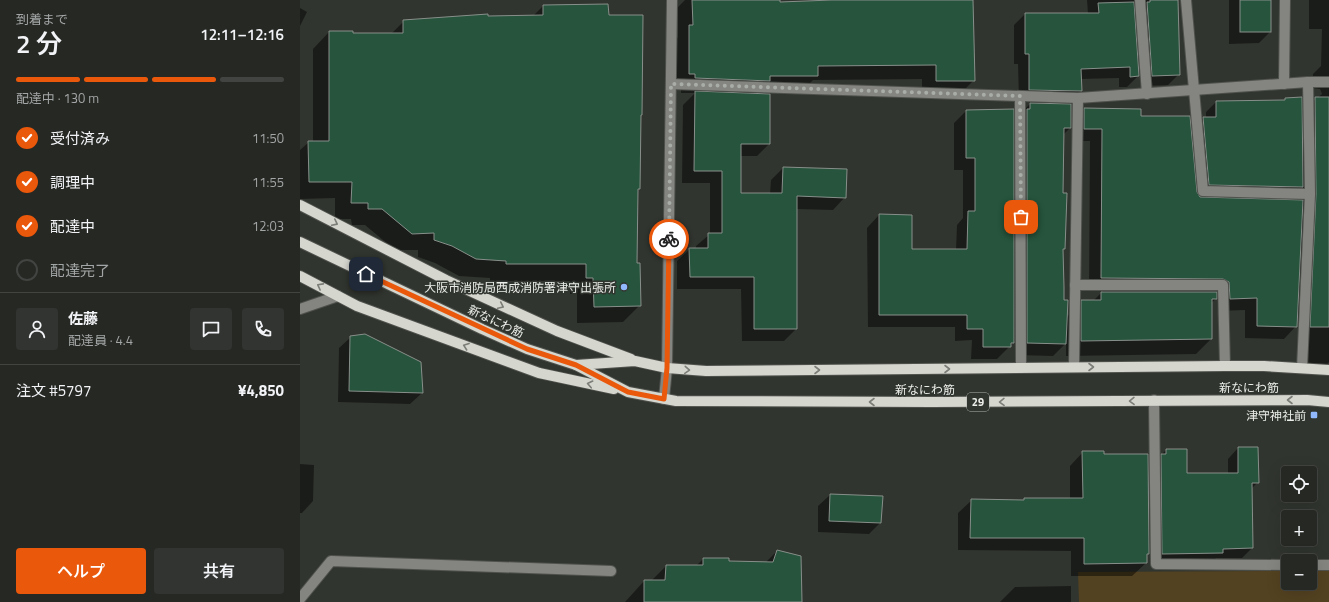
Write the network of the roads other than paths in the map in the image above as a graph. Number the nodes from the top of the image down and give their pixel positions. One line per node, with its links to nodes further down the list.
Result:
1 (672, 0): 7 (street)
2 (1140, 0): 10 (street)
3 (1186, 0): 9 (street)
4 (1285, 0): 8 (street)
5 (1308, 82): 6 (street); 8 (street); 13 (street)
6 (1329, 82)
7 (671, 84): 11 (street); 24 (street)
8 (1284, 84): 9 (street)
9 (1194, 91): 10 (street); 13 (street)
10 (1147, 94): 12 (street)
11 (1020, 96): 12 (street); 25 (street)
12 (1078, 98): 17 (street)
13 (1310, 194): 26 (street)
14 (300, 205): 20 (main road, one-way to 20)
15 (300, 242): 21 (main road, 新なにわ筋 / 29)
16 (300, 276): 18 (main road, one-way to 16)
17 (1075, 285): 22 (street); 23 (street)
18 (338, 296): 19 (street); 28 (main road, one-way to 18)
19 (300, 309)
20 (635, 361): 21 (main road, 新なにわ筋 / 29); 24 (main road, 新なにわ筋 / 29)
21 (576, 365): 28 (main road, 新なにわ筋 / 29)
22 (1225, 366): 23 (main road, 新なにわ筋 / 29, one-way to 22); 26 (main road, 新なにわ筋 / 29)
23 (1074, 367): 25 (main road, 新なにわ筋 / 29)
24 (667, 368): 25 (main road, 新なにわ筋 / 29, one-way to 25); 29 (street)
25 (1021, 368)
26 (1302, 368): 27 (main road, 新なにわ筋 / 29)
27 (1329, 370)
28 (628, 392): 29 (main road, 新なにわ筋 / 29)
29 (664, 399): 30 (main road, 新なにわ筋 / 29, one-way to 29)
30 (1154, 400): 31 (main road, 新なにわ筋 / 29, one-way to 30); 32 (street)
31 (1329, 402)
32 (1281, 565)
33 (1317, 565): 34 (street)
34 (1329, 565)
35 (610, 571): 36 (street)
36 (301, 600)

